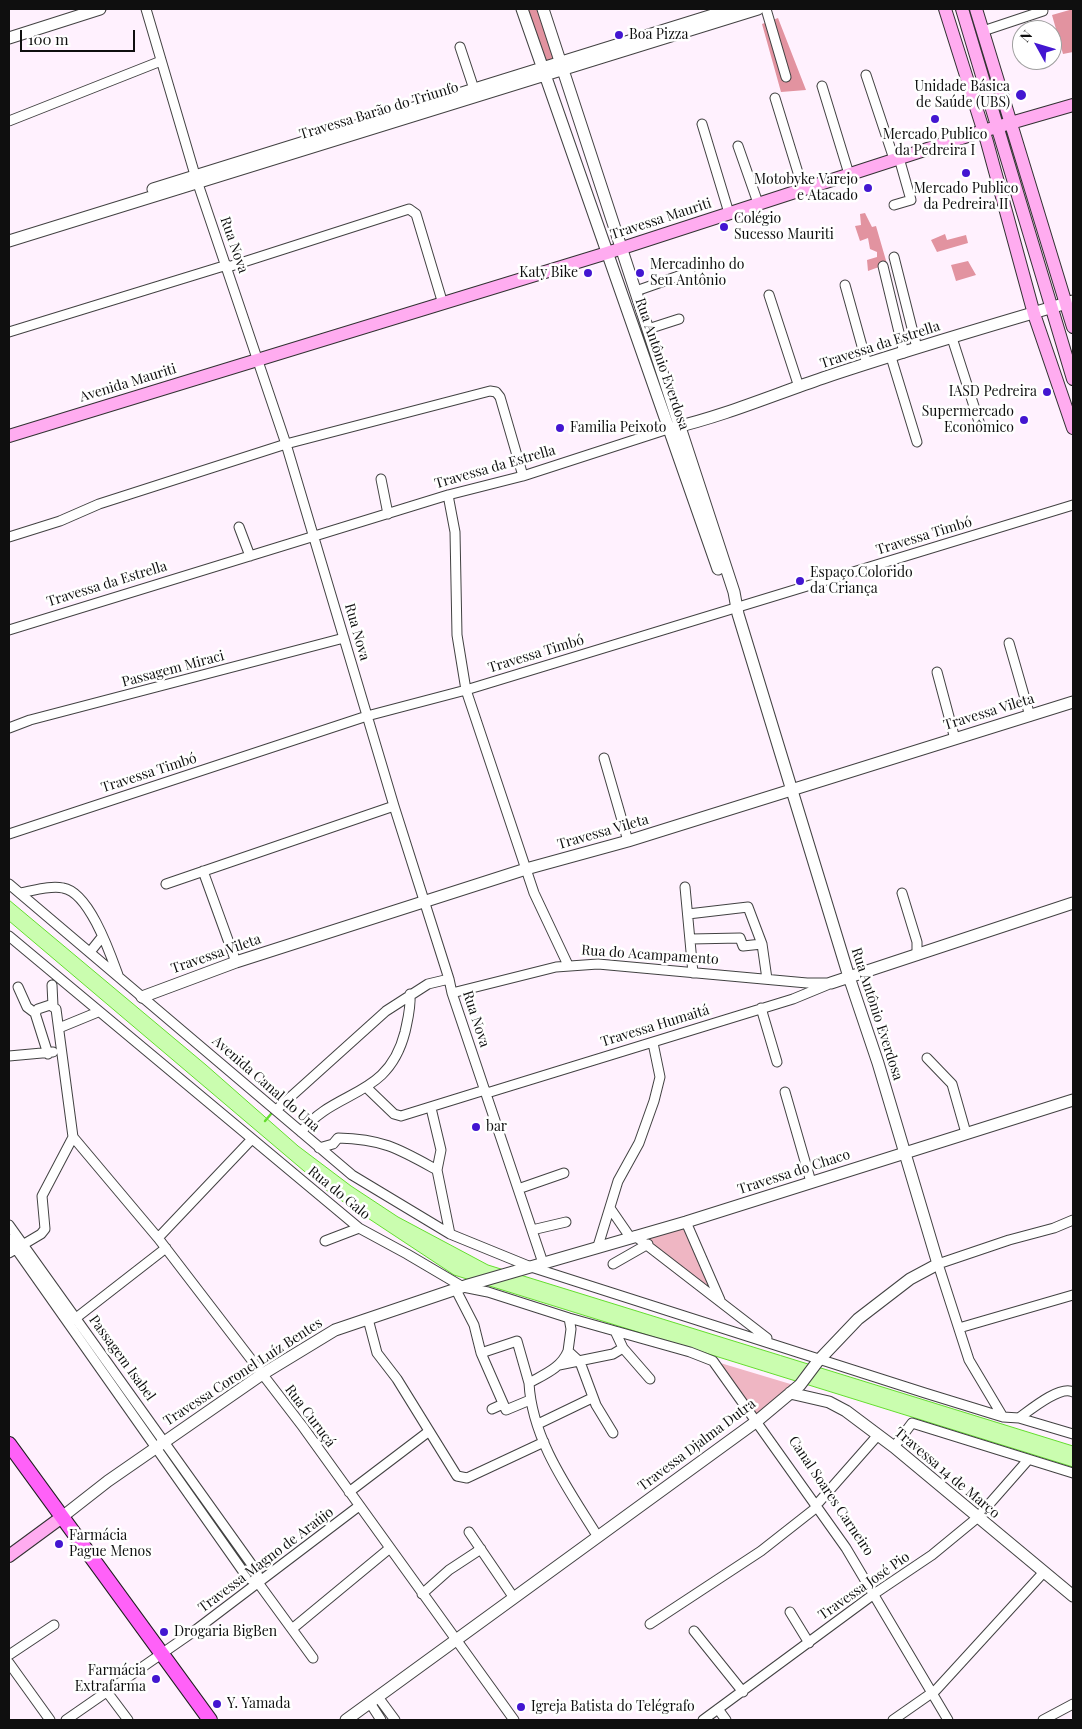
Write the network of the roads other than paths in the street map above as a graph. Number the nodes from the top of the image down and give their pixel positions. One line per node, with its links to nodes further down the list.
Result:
1 (100, 9): 14 (street)
2 (146, 9): 16 (street, Rua Nova)
3 (522, 9): 18 (street, Rua Antônio Everdosa)
4 (543, 9): 17 (street, Rua Antônio Everdosa)
5 (732, 9): 12 (street, Travessa Barão do Triunfo)
6 (754, 9): 12 (street, Travessa Barão do Triunfo)
7 (766, 9): 20 (street)
8 (945, 9): 30 (main road)
9 (962, 9): 29 (main road)
10 (976, 9): 13 (main road)
11 (1043, 11): 13 (street)
12 (678, 30): 17 (street, Travessa Barão do Triunfo)
13 (983, 31): 28 (main road)
14 (9, 38)
15 (460, 47): 22 (street)
16 (161, 61): 25 (street); 34 (street, Rua Nova)
17 (561, 66): 18 (street, Travessa Barão do Triunfo); 42 (street, Rua Antônio Everdosa)
18 (543, 72): 22 (street, Travessa Barão do Triunfo); 26 (street, Travessa Barão do Triunfo); 43 (street, Rua Antônio Everdosa)
19 (866, 74): 32 (street)
20 (786, 77)
21 (822, 86): 33 (street)
22 (474, 89): 26 (street, Travessa Barão do Triunfo)
23 (774, 98): 35 (street)
24 (1073, 105): 28 (main road, Travessa Mauriti)
25 (9, 120)
26 (381, 122): 34 (street, Travessa Barão do Triunfo)
27 (702, 124): 39 (street)
28 (1011, 124): 29 (main road, Travessa Mauriti); 53 (main road)
29 (998, 127): 30 (main road, Travessa Mauriti); 55 (main road)
30 (983, 131): 32 (main road, Travessa Mauriti); 56 (main road)
31 (738, 146): 37 (street)
32 (897, 158): 33 (main road, Travessa Mauriti); 38 (street)
33 (849, 174): 35 (main road, Travessa Mauriti)
34 (196, 179): 36 (street, Travessa Barão do Triunfo); 45 (street, Rua Nova)
35 (803, 189): 37 (main road, Travessa Mauriti)
36 (147, 195): 40 (street, Travessa Barão do Triunfo); 41 (street, Travessa Barão do Triunfo)
37 (758, 203): 39 (main road, Travessa Mauriti)
38 (894, 205)
39 (729, 213): 42 (main road, Travessa Mauriti)
40 (9, 234)
41 (9, 242)
42 (622, 247): 43 (main road, Travessa Mauriti); 47 (street, Rua Antônio Everdosa)
43 (606, 253): 49 (street, Rua Antônio Everdosa); 54 (main road, Travessa Mauriti)
44 (894, 257): 62 (street)
45 (228, 266): 54 (street); 60 (street); 65 (street, Rua Nova)
46 (883, 266): 63 (street)
47 (630, 272): 49 (street); 51 (street, Rua Antônio Everdosa)
48 (690, 272): 51 (street)
49 (615, 276): 69 (street, Rua Antônio Everdosa)
50 (845, 285): 66 (street)
51 (636, 291): 59 (street, Rua Antônio Everdosa)
52 (769, 295): 68 (street)
53 (1069, 303): 55 (street, Travessa da Estrella); 58 (main road)
54 (443, 304): 65 (main road, Travessa Mauriti)
55 (1051, 308): 56 (street, Travessa da Estrella); 67 (main road)
56 (1034, 314): 61 (street, Travessa da Estrella); 71 (main road)
57 (679, 319): 59 (street)
58 (1073, 327)
59 (648, 329): 69 (street, Rua Antônio Everdosa)
60 (9, 332)
61 (952, 338): 62 (street, Travessa da Estrella); 70 (street)
62 (918, 348): 63 (street, Travessa da Estrella)
63 (904, 353): 64 (street, Travessa da Estrella)
64 (891, 357): 66 (street, Travessa da Estrella); 73 (street)
65 (257, 359): 72 (main road, Avenida Mauriti); 74 (street, Rua Nova)
66 (868, 364): 68 (street, Travessa da Estrella)
67 (1073, 379)
68 (799, 387): 69 (street, Travessa da Estrella)
69 (674, 427): 75 (street, Travessa da Estrella); 84 (street, Rua Antônio Everdosa)
70 (981, 428)
71 (1073, 428)
72 (9, 436)
73 (916, 442)
74 (286, 444): 75 (street); 81 (street, Rua Nova); 82 (street)
75 (523, 476): 77 (street, Travessa da Estrella)
76 (381, 479): 79 (street)
77 (448, 495): 79 (street, Travessa da Estrella); 89 (street)
78 (1073, 504): 84 (street, Travessa Timbó)
79 (388, 514): 81 (street, Travessa da Estrella)
80 (239, 527): 83 (street)
81 (315, 536): 83 (street, Travessa da Estrella); 86 (street, Rua Nova)
82 (9, 537)
83 (250, 556): 85 (street, Travessa da Estrella)
84 (737, 610): 89 (street, Travessa Timbó); 96 (street, Rua Antônio Everdosa)
85 (9, 630)
86 (344, 638): 91 (street, Rua Nova); 93 (street, Passagem Miraci)
87 (1009, 643): 92 (street)
88 (937, 672): 94 (street)
89 (466, 690): 91 (street, Travessa Timbó); 100 (street)
90 (1073, 702): 92 (street, Travessa Vileta)
91 (367, 716): 97 (street, Rua Nova); 98 (street, Travessa Timbó)
92 (1030, 716): 94 (street, Travessa Vileta)
93 (9, 728)
94 (955, 739): 96 (street, Travessa Vileta)
95 (604, 758): 99 (street)
96 (792, 789): 99 (street, Travessa Vileta); 120 (street, Rua Antônio Everdosa)
97 (394, 806): 101 (street); 107 (street, Rua Nova)
98 (9, 834)
99 (628, 841): 100 (street, Travessa Vileta)
100 (526, 870): 107 (street, Travessa Vileta); 117 (street)
101 (203, 871): 103 (street); 116 (street)
102 (9, 884): 105 (street, Avenida Canal do Una)
103 (166, 884)
104 (684, 887): 109 (street)
105 (20, 893): 111 (street); 114 (street, Avenida Canal do Una)
106 (902, 893): 115 (street)
107 (423, 902): 116 (street, Travessa Vileta); 121 (street, Rua Nova)
108 (1073, 903): 115 (street)
109 (688, 914): 112 (street); 113 (street)
110 (9, 936): 131 (street, Rua do Galo)
111 (102, 937): 114 (street); 119 (street)
112 (691, 940): 113 (street); 118 (street)
113 (762, 944): 122 (street)
114 (90, 952): 119 (street, Avenida Canal do Una)
115 (917, 955): 120 (street)
116 (236, 962): 128 (street, Travessa Vileta)
117 (568, 965): 118 (street, Rua do Acampamento); 126 (street, Rua do Acampamento)
118 (693, 973): 122 (street, Rua do Acampamento)
119 (118, 975): 128 (street, Avenida Canal do Una)
120 (849, 977): 123 (street, Rua do Acampamento); 151 (street, Rua Antônio Everdosa)
121 (449, 979): 126 (street, Rua Nova); 127 (street)
122 (767, 979): 123 (street, Rua do Acampamento)
123 (831, 983): 130 (street, Travessa Humaitá)
124 (52, 985): 129 (street)
125 (18, 987): 132 (street)
126 (452, 993): 141 (street, Rua Nova)
127 (410, 994): 140 (street); 145 (street)
128 (142, 997): 145 (street, Avenida Canal do Una)
129 (53, 1006): 132 (street); 133 (street)
130 (761, 1008): 134 (street, Travessa Humaitá); 139 (street)
131 (98, 1012): 133 (street); 149 (street, Rua do Galo)
132 (35, 1013): 136 (street)
133 (59, 1028): 135 (street)
134 (653, 1043): 141 (street, Travessa Humaitá); 156 (street)
135 (62, 1051): 136 (street); 148 (street)
136 (48, 1054): 137 (street)
137 (9, 1056)
138 (927, 1058): 147 (street)
139 (777, 1062)
140 (367, 1088): 144 (street, Travessa Humaitá); 146 (street)
141 (486, 1092): 144 (street, Travessa Humaitá); 155 (street, Rua Nova)
142 (785, 1092): 154 (street)
143 (1073, 1100): 147 (street, Travessa do Chaco)
144 (431, 1108): 152 (street)
145 (276, 1110): 146 (street, Avenida Canal do Una)
146 (301, 1132): 150 (street, Avenida Canal do Una)
147 (966, 1133): 151 (street, Travessa do Chaco)
148 (73, 1137): 165 (street, Rua Curuçá); 170 (street)
149 (251, 1140): 161 (street, Rua do Galo); 165 (street)
150 (319, 1148): 152 (street); 163 (street, Avenida Canal do Una)
151 (903, 1153): 154 (street, Travessa do Chaco); 174 (street, Rua Antônio Everdosa)
152 (437, 1170): 163 (street)
153 (564, 1173): 155 (street)
154 (812, 1182): 159 (street, Travessa do Chaco)
155 (518, 1188): 162 (street, Rua Nova)
156 (610, 1208): 164 (street); 169 (street)
157 (1073, 1220): 174 (street, Travessa Djalma Dutra)
158 (566, 1222): 162 (street)
159 (686, 1222): 164 (street, Travessa do Chaco); 178 (street)
160 (9, 1225): 170 (street, Passagem Isabel)
161 (359, 1228): 167 (street); 176 (street, Rua do Galo)
162 (532, 1230): 172 (street, Rua Nova)
163 (450, 1234): 175 (street, Avenida Canal do Una)
164 (633, 1236): 168 (street); 169 (street, Travessa do Chaco)
165 (158, 1238): 171 (street, Rua Curuçá)
166 (9, 1239): 170 (street, Passagem Isabel)
167 (325, 1241)
168 (648, 1244): 173 (street); 178 (street)
169 (598, 1246): 172 (street, Travessa do Chaco)
170 (16, 1248): 179 (street, Passagem Isabel); 211 (street, Passagem Isabel)
171 (166, 1248): 179 (street); 192 (street, Rua Curuçá)
172 (543, 1263): 175 (street, Travessa do Chaco)
173 (613, 1264)
174 (938, 1264): 182 (street, Rua Antônio Everdosa); 188 (street, Travessa Djalma Dutra)
175 (526, 1268): 176 (street, Travessa Coronel Luíz Bentes); 184 (street)
176 (462, 1288): 180 (street, Rua do Galo); 181 (street, Travessa Coronel Luíz Bentes); 187 (street)
177 (1073, 1295): 182 (street)
178 (721, 1303): 184 (street)
179 (76, 1318): 211 (street, Passagem Isabel)
180 (568, 1318): 183 (street, Rua do Galo); 186 (street)
181 (368, 1319): 192 (street, Travessa Coronel Luíz Bentes); 205 (street)
182 (959, 1328): 201 (street, Rua Antônio Everdosa)
183 (615, 1331): 185 (street); 190 (street, Rua do Galo)
184 (773, 1343): 188 (street)
185 (623, 1348): 189 (street); 193 (street)
186 (568, 1350): 189 (street); 191 (street)
187 (481, 1353): 194 (street); 199 (street)
188 (819, 1360): 196 (street, Travessa Djalma Dutra); 201 (street)
189 (580, 1362): 191 (street); 197 (street)
190 (713, 1362): 203 (street, Canal Soares Carneiro)
191 (559, 1365): 194 (street)
192 (261, 1375): 211 (street, Travessa Coronel Luíz Bentes); 215 (street, Rua Curuçá)
193 (650, 1379)
194 (529, 1383): 198 (street)
195 (1072, 1389): 202 (street)
196 (790, 1394): 203 (street, Travessa Djalma Dutra); 208 (street, Travessa 14 de Março)
197 (592, 1398): 204 (street); 206 (street)
198 (530, 1400): 199 (street); 204 (street)
199 (503, 1404): 200 (street)
200 (492, 1409)
201 (1002, 1416): 202 (street)
202 (1019, 1418): 207 (street)
203 (759, 1419): 216 (street, Canal Soares Carneiro); 221 (street, Travessa Djalma Dutra)
204 (538, 1424): 209 (street)
205 (428, 1432): 209 (street); 215 (street)
206 (613, 1433)
207 (1073, 1434)
208 (878, 1435): 212 (street, Travessa 14 de Março); 216 (street)
209 (544, 1442): 221 (street)
210 (9, 1444): 218 (main road)
211 (160, 1445): 218 (street, Travessa Coronel Luíz Bentes); 226 (street, Passagem Isabel)
212 (894, 1447): 213 (street); 219 (street, Travessa 14 de Março)
213 (1028, 1460): 214 (street); 219 (street, Travessa José Pio)
214 (1073, 1473)
215 (349, 1492): 217 (street, Rua Curuçá)
216 (818, 1504): 227 (street, Canal Soares Carneiro); 232 (street)
217 (359, 1506): 222 (street, Rua Curuçá); 226 (street, Travessa Magno de Araújo)
218 (62, 1518): 224 (main road, Travessa Coronel Luíz Bentes); 238 (main road)
219 (977, 1518): 225 (street, Travessa 14 de Março); 227 (street, Travessa José Pio)
220 (469, 1532): 223 (street)
221 (598, 1537): 230 (street, Travessa Djalma Dutra)
222 (390, 1548): 228 (street, Rua Curuçá); 234 (street)
223 (481, 1549): 228 (street); 230 (street)
224 (9, 1556)
225 (1043, 1572): 229 (street, Travessa 14 de Março); 244 (street)
226 (259, 1584): 234 (street, Passagem Isabel); 238 (street, Travessa Magno de Araújo)
227 (877, 1593): 237 (street, Travessa José Pio); 244 (street, Canal Soares Carneiro)
228 (422, 1594): 236 (street, Rua Curuçá)
229 (1073, 1596)
230 (514, 1598): 236 (street, Travessa Djalma Dutra)
231 (790, 1612): 237 (street)
232 (650, 1624)
233 (54, 1625): 239 (street)
234 (292, 1629): 240 (street, Passagem Isabel)
235 (694, 1631): 243 (street)
236 (456, 1641): 245 (street, Travessa Djalma Dutra); 255 (street, Rua Curuçá)
237 (809, 1642): 243 (street, Travessa José Pio)
238 (162, 1654): 242 (street, Travessa Magno de Araújo); 251 (main road)
239 (9, 1655)
240 (312, 1658)
241 (9, 1663): 249 (street)
242 (107, 1692): 248 (street, Travessa Magno de Araújo); 250 (street)
243 (743, 1692): 247 (street, Travessa José Pio)
244 (934, 1692): 258 (street); 259 (street, Canal Soares Carneiro); 260 (street, Canal Soares Carneiro)
245 (374, 1700): 252 (street, Travessa Djalma Dutra); 253 (street); 254 (street)
246 (1073, 1704): 261 (street)
247 (718, 1709): 256 (street, Travessa José Pio); 257 (street)
248 (73, 1718)
249 (50, 1720)
250 (128, 1720)
251 (210, 1720)
252 (346, 1720)
253 (381, 1720)
254 (395, 1720)
255 (514, 1720)
256 (703, 1720)
257 (726, 1720)
258 (893, 1720)
259 (948, 1720)
260 (954, 1720)
261 (1043, 1720)

